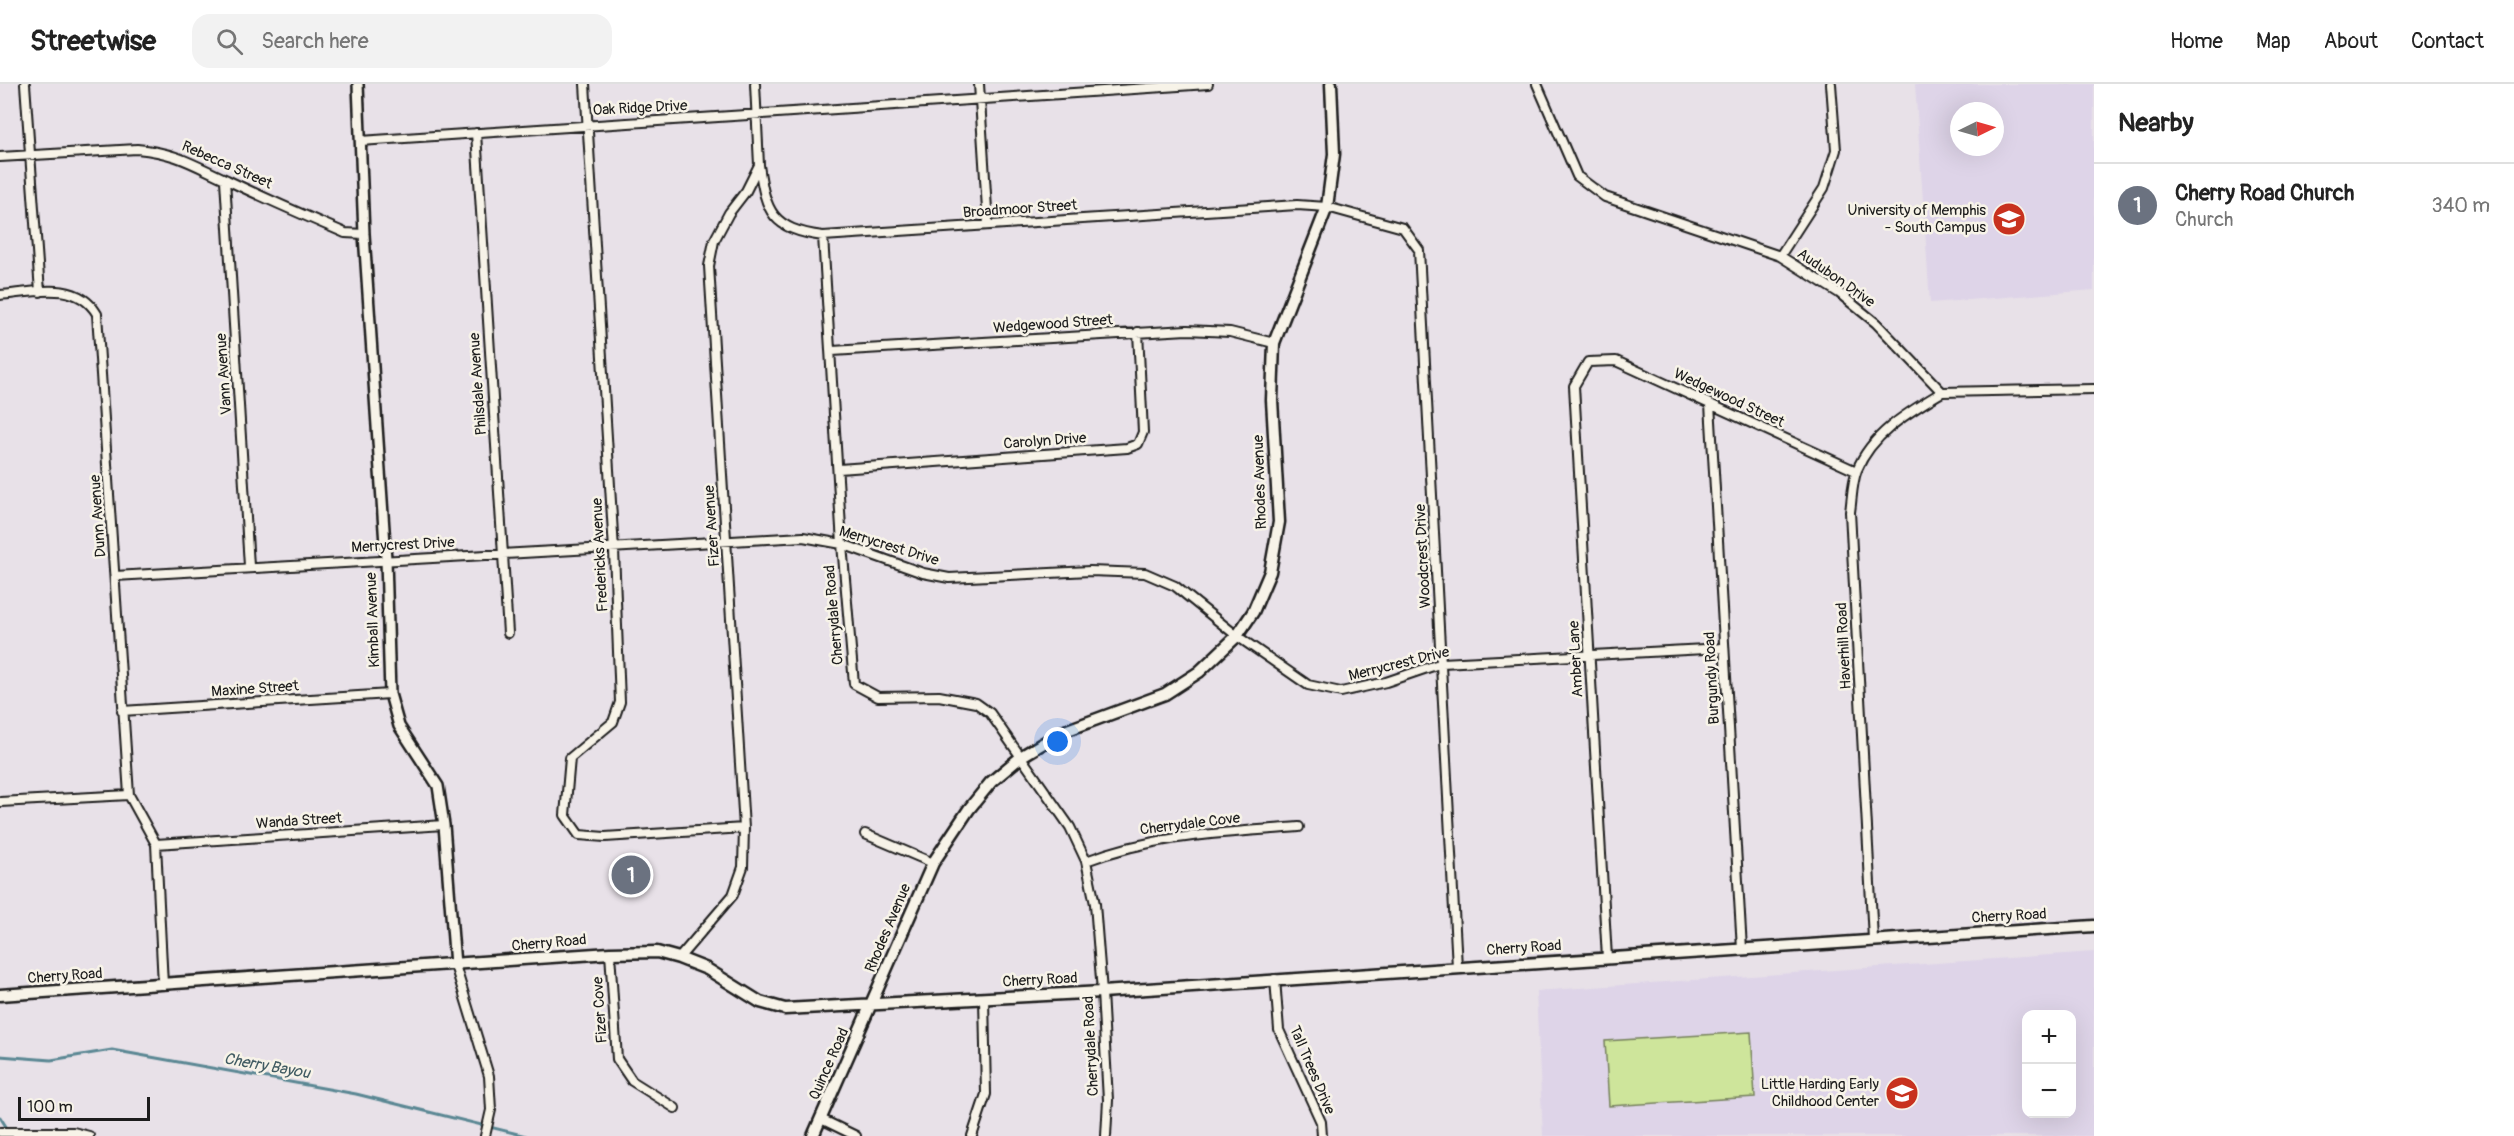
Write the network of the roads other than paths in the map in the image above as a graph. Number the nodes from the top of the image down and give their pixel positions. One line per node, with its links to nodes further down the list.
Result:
1 (25, 84): 15 (street)
2 (358, 84): 14 (street, Kimball Avenue)
3 (585, 84): 12 (street, Fredericks Avenue)
4 (755, 84): 11 (street)
5 (979, 84): 10 (street)
6 (1208, 84): 10 (street, Oak Ridge Drive)
7 (1331, 84): 19 (main road, Rhodes Avenue)
8 (1537, 84): 23 (street, Audubon Drive)
9 (1831, 84): 23 (street)
10 (980, 99): 11 (street, Oak Ridge Drive); 20 (street)
11 (757, 116): 12 (street, Oak Ridge Drive); 17 (street)
12 (588, 125): 13 (street, Oak Ridge Drive); 37 (street, Fredericks Avenue)
13 (476, 133): 14 (street, Oak Ridge Drive); 38 (street, Philsdale Avenue)
14 (360, 141): 21 (street, Kimball Avenue)
15 (29, 156): 16 (street, Rebecca Street); 18 (street, Rebecca Street); 24 (street)
16 (0, 157)
17 (759, 165): 22 (street, Broadmoor Street); 35 (street, Fizer Avenue)
18 (225, 180): 21 (street, Rebecca Street); 40 (street, Vann Avenue)
19 (1327, 207): 20 (street, Broadmoor Street); 27 (main road, Rhodes Avenue); 46 (street, Woodcrest Drive)
20 (988, 225): 22 (street, Broadmoor Street)
21 (364, 234): 39 (street, Kimball Avenue)
22 (823, 236): 28 (street, Cherrydale Road)
23 (1780, 256): 31 (street, Audubon Drive)
24 (40, 292): 25 (street, Dunn Avenue); 41 (street, Dunn Avenue)
25 (0, 295)
26 (1138, 332): 27 (street, Wedgewood Street); 28 (street, Wedgewood Street); 33 (street, Carolyn Drive)
27 (1274, 343): 43 (main road, Rhodes Avenue)
28 (832, 351): 33 (street, Cherrydale Road)
29 (1588, 362): 32 (street, Wedgewood Street); 45 (street, Amber Lane)
30 (2094, 389): 31 (street)
31 (1942, 392): 34 (street, Haverhill Road)
32 (1710, 404): 34 (street, Wedgewood Street); 44 (street, Burgundy Road)
33 (839, 470): 36 (street, Cherrydale Road)
34 (1856, 471): 60 (street, Haverhill Road)
35 (726, 542): 36 (street, Merrycrest Drive); 37 (street, Merrycrest Drive); 54 (street, Fizer Avenue)
36 (842, 544): 43 (street, Merrycrest Drive); 49 (street, Cherrydale Road)
37 (614, 550): 38 (street, Merrycrest Drive); 54 (street, Fredericks Avenue)
38 (503, 554): 39 (street, Merrycrest Drive); 42 (street, Philsdale Avenue)
39 (386, 559): 40 (street, Merrycrest Drive); 47 (street, Kimball Avenue)
40 (249, 566): 41 (street, Merrycrest Drive)
41 (115, 576): 48 (street, Dunn Avenue)
42 (508, 633)
43 (1237, 636): 46 (street, Merrycrest Drive); 49 (main road, Rhodes Avenue)
44 (1724, 648): 45 (street, Merrycrest Drive); 61 (street, Burgundy Road)
45 (1589, 655): 46 (street, Merrycrest Drive); 64 (street, Amber Lane)
46 (1442, 663): 66 (street, Woodcrest Drive)
47 (390, 694): 48 (street, Maxine Street); 52 (street, Kimball Avenue)
48 (122, 711): 50 (street, Dunn Avenue)
49 (1022, 756): 57 (street, Cherrydale Road); 58 (main road, Rhodes Avenue)
50 (129, 795): 51 (street); 56 (street, Dunn Avenue)
51 (0, 802)
52 (444, 825): 56 (street, Wanda Street); 65 (street, Kimball Avenue)
53 (1299, 827): 57 (street, Cherrydale Cove)
54 (744, 828): 63 (street, Fizer Avenue)
55 (865, 834): 58 (street)
56 (156, 844): 68 (street, Dunn Avenue)
57 (1086, 861): 69 (street, Cherrydale Road)
58 (933, 863): 72 (main road, Rhodes Avenue)
59 (2094, 926): 60 (main road, Cherry Road)
60 (1873, 939): 61 (main road, Cherry Road)
61 (1742, 950): 64 (main road, Cherry Road)
62 (610, 953): 63 (main road, Cherry Road); 65 (main road, Cherry Road); 73 (street, Fizer Cove)
63 (679, 958): 72 (main road, Cherry Road)
64 (1607, 958): 66 (main road, Cherry Road)
65 (455, 965): 68 (main road, Cherry Road); 76 (street, Kimball Avenue)
66 (1457, 967): 67 (main road, Cherry Road)
67 (1275, 979): 69 (main road, Cherry Road); 82 (street, Tall Trees Drive)
68 (163, 985): 70 (main road, Cherry Road)
69 (1102, 992): 71 (main road, Cherry Road); 81 (street, Cherrydale Road)
70 (0, 995)
71 (984, 998): 72 (main road, Cherry Road); 80 (street)
72 (872, 1004): 74 (main road, Quince Road)
73 (675, 1108)
74 (821, 1119): 78 (main road, Quince Road); 79 (street)
75 (1, 1132): 77 (street)
76 (485, 1135)
77 (88, 1136)
78 (813, 1136)
79 (856, 1136)
80 (972, 1136)
81 (1106, 1136)
82 (1322, 1136)

